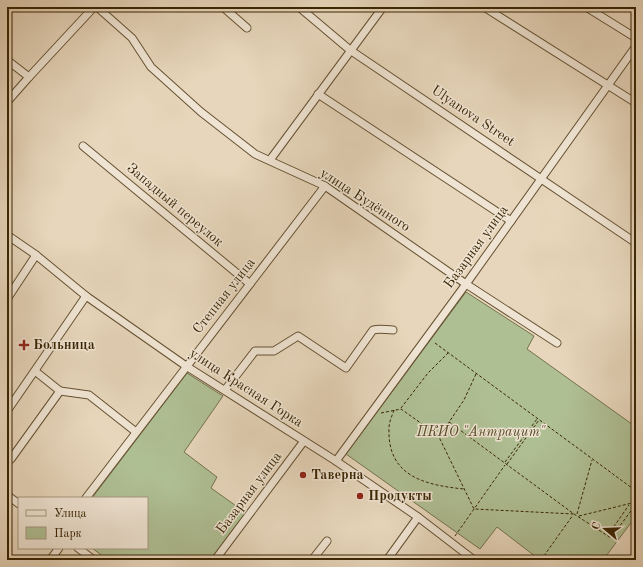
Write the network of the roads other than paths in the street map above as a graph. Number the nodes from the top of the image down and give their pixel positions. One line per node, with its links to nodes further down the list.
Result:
1 (94, 7): 13 (street)
2 (97, 7): 19 (street, улица Будённого)
3 (223, 7): 8 (street)
4 (299, 7): 11 (street, Ulyanova Street)
5 (383, 7): 11 (street)
6 (484, 7): 14 (street)
7 (586, 7): 9 (street)
8 (247, 28)
9 (636, 38)
10 (636, 46): 14 (street, Базарная улица)
11 (350, 50): 15 (street); 20 (street, Ulyanova Street)
12 (7, 60): 13 (street)
13 (29, 77): 16 (street)
14 (607, 84): 17 (street); 20 (street, Базарная улица)
15 (318, 94): 19 (street); 22 (street)
16 (7, 102)
17 (636, 103)
18 (83, 146): 26 (street, Западный переулок)
19 (270, 160): 21 (street, улица Будённого)
20 (541, 178): 22 (street, Базарная улица); 24 (street, Ulyanova Street)
21 (325, 186): 26 (street, Степная улица); 27 (street, улица Будённого)
22 (511, 221): 27 (street, Базарная улица)
23 (7, 235): 25 (street, улица Красная Горка)
24 (636, 243)
25 (36, 255): 28 (street, улица Красная Горка); 29 (street)
26 (250, 284): 32 (street, Степная улица)
27 (466, 284): 31 (street, улица Будённого); 40 (street, Базарная улица)
28 (86, 296): 32 (street, улица Красная Горка); 33 (street)
29 (7, 299)
30 (393, 330): 34 (street)
31 (557, 343)
32 (186, 366): 34 (street, улица Красная Горка); 37 (street, Степная улица)
33 (35, 371): 35 (street); 36 (street)
34 (225, 390): 38 (street, улица Красная Горка)
35 (60, 391): 37 (street); 39 (street)
36 (7, 410)
37 (136, 432): 42 (street, Степная улица)
38 (304, 441): 40 (street, улица Красная Горка); 50 (street, Базарная улица)
39 (7, 456)
40 (336, 461): 44 (street, улица Красная Горка)
41 (7, 495): 43 (street)
42 (87, 497)
43 (18, 503)
44 (418, 517): 52 (street); 53 (street, улица Красная Горка)
45 (326, 541): 51 (street)
46 (58, 549): 48 (street)
47 (79, 549): 49 (street)
48 (50, 560)
49 (94, 560)
50 (215, 560)
51 (312, 560)
52 (387, 560)
53 (474, 560)

